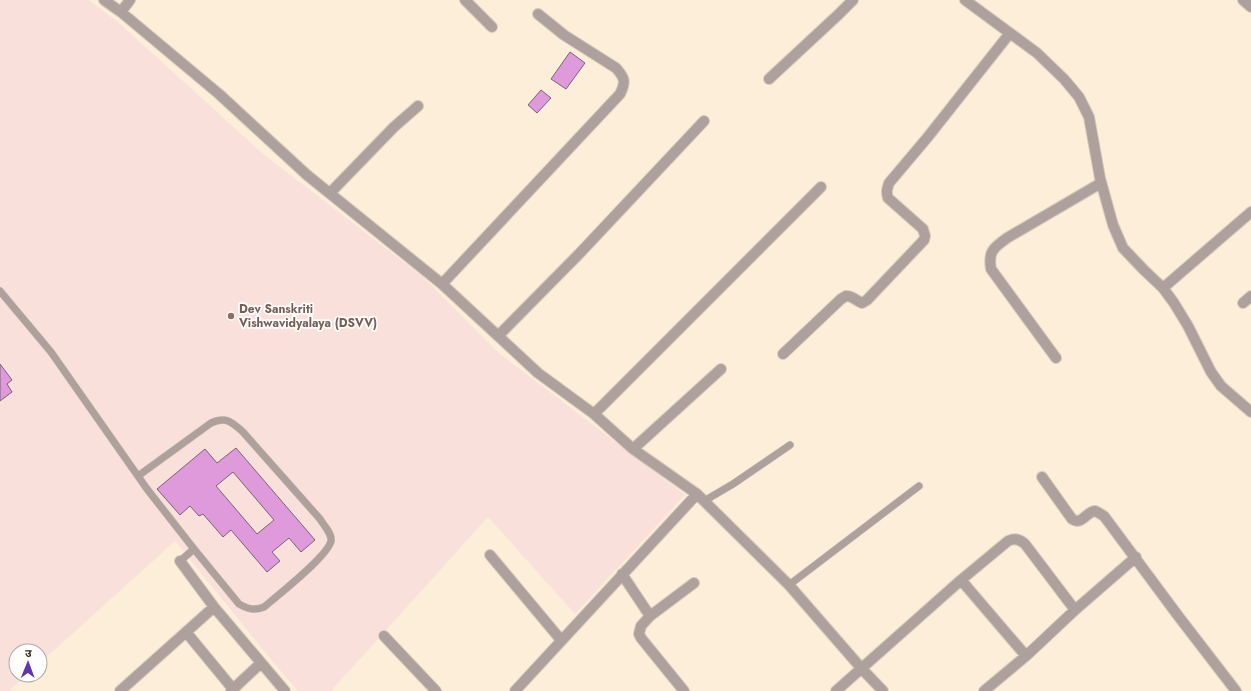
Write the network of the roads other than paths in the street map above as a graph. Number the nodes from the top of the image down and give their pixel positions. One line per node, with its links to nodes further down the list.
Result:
1 (104, 0): 8 (street)
2 (130, 0): 8 (street)
3 (465, 0): 10 (street)
4 (853, 0): 12 (street)
5 (965, 0): 11 (street)
6 (1243, 0): 7 (street)
7 (1251, 7)
8 (121, 12): 17 (street)
9 (538, 14): 19 (street)
10 (492, 27)
11 (1010, 33): 15 (street); 25 (street)
12 (769, 79)
13 (418, 106): 17 (street)
14 (704, 121): 24 (street)
15 (1101, 183): 20 (street); 26 (street)
16 (821, 187): 29 (street)
17 (330, 193): 19 (street)
18 (1251, 212): 20 (street)
19 (442, 284): 24 (street)
20 (1163, 288): 28 (street)
21 (0, 291): 32 (lane)
22 (1251, 296): 23 (street)
23 (1243, 303)
24 (499, 335): 29 (street)
25 (783, 354)
26 (1056, 358)
27 (721, 369): 31 (street)
28 (1251, 412)
29 (594, 414): 31 (street)
30 (790, 445): 36 (lane)
31 (633, 449): 35 (street)
32 (138, 476): 37 (lane); 37 (lane)
33 (1042, 477): 39 (street)
34 (919, 486): 44 (lane)
35 (697, 494): 36 (street); 41 (street)
36 (704, 502): 44 (street)
37 (194, 549): 40 (lane)
38 (490, 555): 50 (street)
39 (1136, 558): 46 (street); 63 (street)
40 (180, 562): 45 (street)
41 (622, 574): 47 (street); 50 (street)
42 (961, 580): 46 (street); 51 (street); 53 (street)
43 (694, 582): 47 (street)
44 (789, 585): 53 (street)
45 (214, 607): 48 (street); 52 (street)
46 (1075, 610): 51 (street)
47 (650, 616): 59 (street)
48 (186, 632): 54 (street); 56 (street)
49 (384, 636): 58 (street)
50 (561, 640): 55 (street)
51 (1026, 656): 62 (street)
52 (261, 663): 54 (street); 57 (street)
53 (862, 669): 60 (street); 61 (street)
54 (232, 690)
55 (517, 690)
56 (120, 691)
57 (284, 691)
58 (436, 691)
59 (684, 691)
60 (836, 691)
61 (883, 691)
62 (984, 691)
63 (1236, 691)

